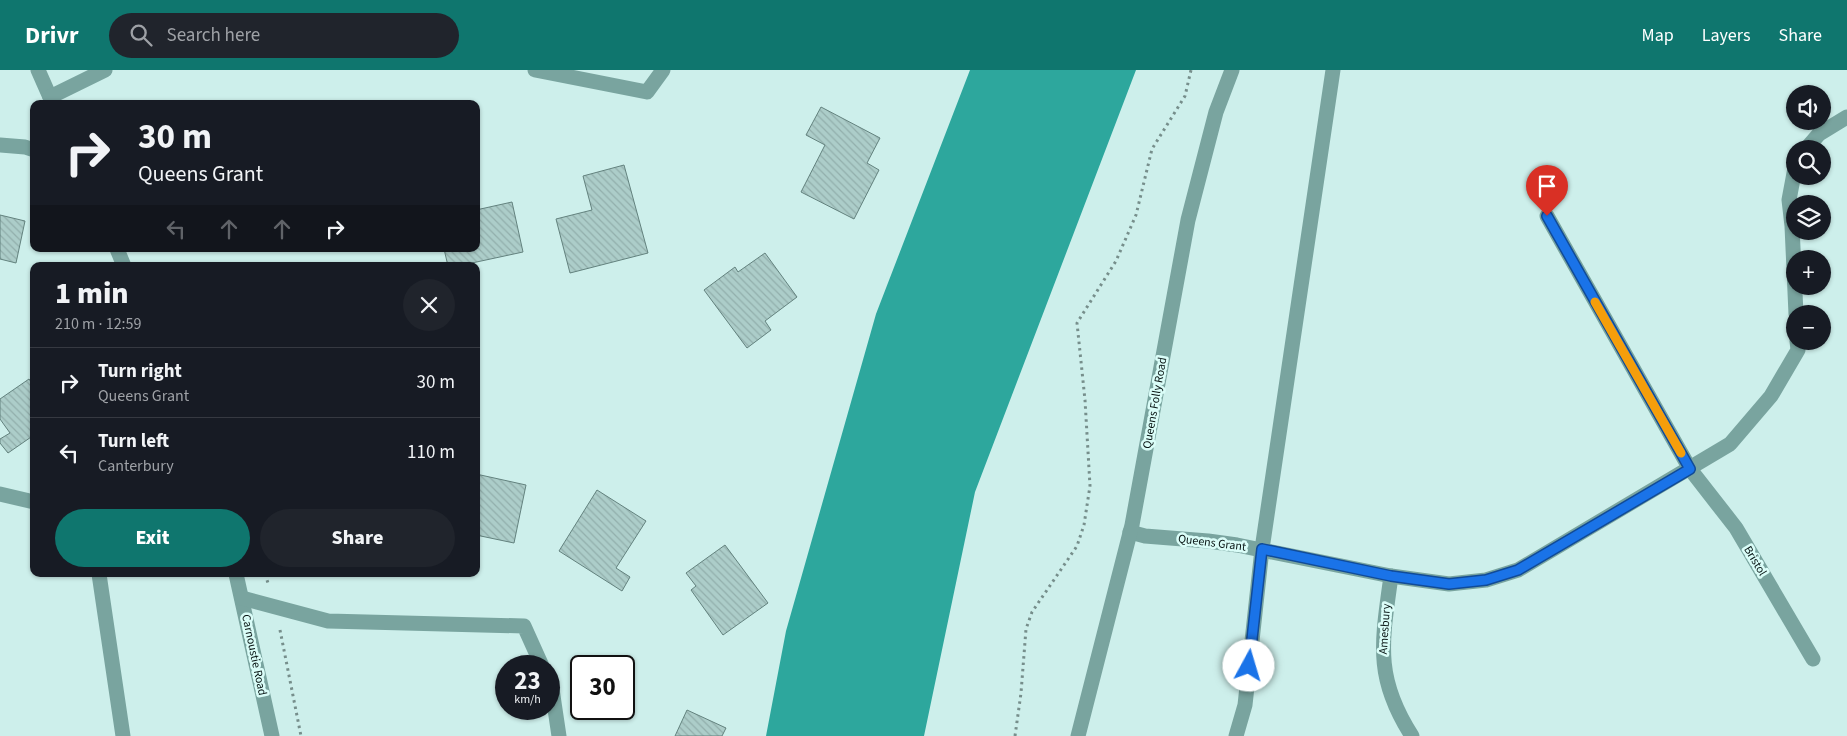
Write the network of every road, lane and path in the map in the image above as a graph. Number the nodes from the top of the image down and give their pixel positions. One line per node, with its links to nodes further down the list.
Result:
1 (38, 70): 8 (street)
2 (105, 70): 8 (street)
3 (535, 70): 4 (street)
4 (663, 70)
5 (1191, 70): 35 (path)
6 (1232, 70): 20 (street, Queens Folly Road)
7 (1333, 70): 21 (street)
8 (52, 100)
9 (1847, 117): 10 (street)
10 (1814, 140)
11 (0, 145): 12 (street)
12 (30, 149)
13 (1791, 185): 15 (street)
14 (1547, 216): 17 (street, Bristol)
15 (1796, 305)
16 (1798, 350): 17 (street, Queens Grant)
17 (1690, 469): 22 (street, Queens Grant); 29 (street, Bristol)
18 (0, 494): 19 (street)
19 (30, 501)
20 (1130, 532): 21 (street, Queens Grant); 36 (street, Queens Folly Road)
21 (1262, 549): 22 (street, Queens Grant); 37 (street)
22 (1391, 576): 38 (street, Amesbury)
23 (99, 577): 31 (street)
24 (237, 577): 26 (street, Carnoustie Road)
25 (266, 577): 27 (path)
26 (242, 598): 27 (street); 32 (street, Carnoustie Road)
27 (274, 606): 28 (street); 33 (path)
28 (537, 655)
29 (1813, 659)
30 (557, 720): 34 (street)
31 (123, 736)
32 (272, 736)
33 (302, 736)
34 (559, 736)
35 (1015, 736)
36 (1078, 736)
37 (1236, 736)
38 (1412, 736)

